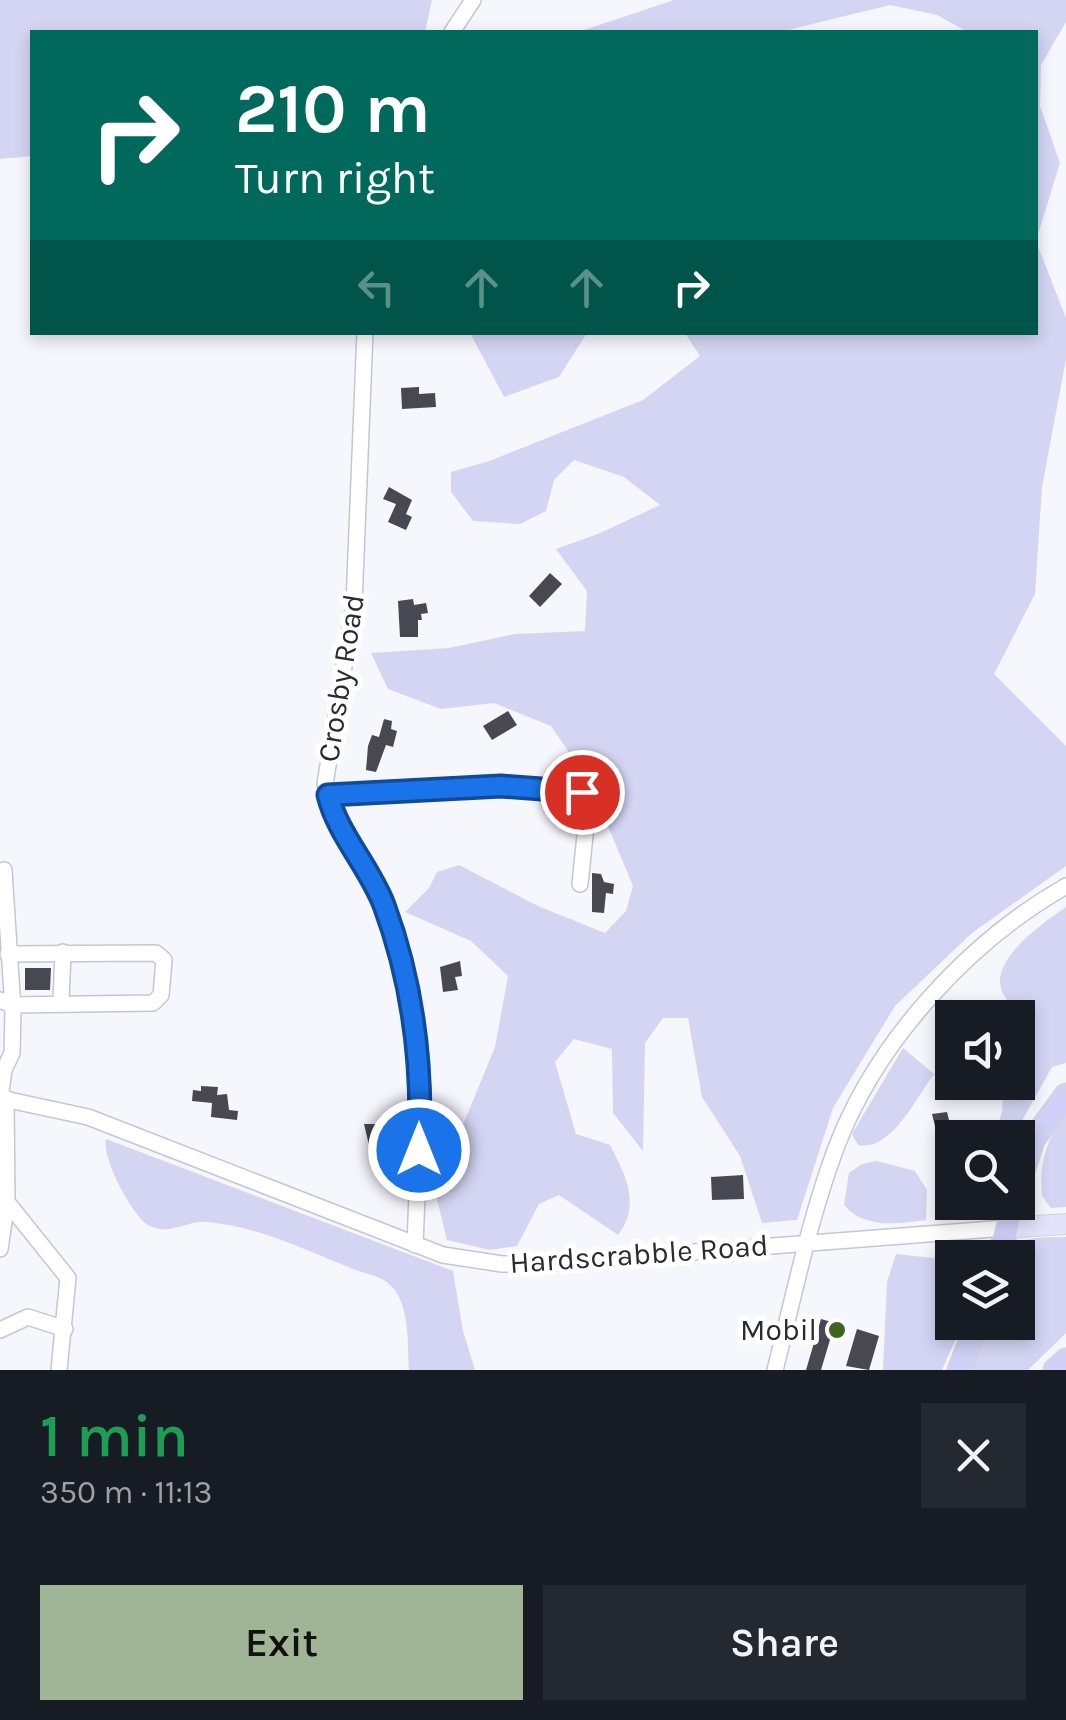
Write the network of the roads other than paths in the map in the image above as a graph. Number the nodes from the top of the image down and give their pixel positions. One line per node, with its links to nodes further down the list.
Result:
1 (473, 0): 2 (street)
2 (453, 30)
3 (365, 335): 4 (street, Crosby Road)
4 (328, 795): 6 (street); 21 (street, Crosby Road)
5 (4, 870): 9 (street)
6 (580, 884)
7 (1066, 886): 20 (street)
8 (63, 952): 9 (street); 10 (street); 10 (street)
9 (8, 954): 11 (street)
10 (61, 1001): 11 (street)
11 (6, 1002): 13 (street)
12 (1066, 1096): 14 (highway)
13 (3, 1098): 15 (street); 21 (street, Hardscrabble Road)
14 (1035, 1137)
15 (7, 1202): 22 (street); 23 (street)
16 (1008, 1220): 18 (highway)
17 (1066, 1224): 18 (main road, Hardscrabble Road)
18 (1006, 1228): 19 (highway); 20 (street, Hardscrabble Road)
19 (1003, 1240)
20 (806, 1243): 21 (street, Hardscrabble Road); 28 (street)
21 (415, 1245)
22 (0, 1249)
23 (65, 1329): 24 (street); 27 (street)
24 (0, 1330)
25 (970, 1340): 29 (highway)
26 (1066, 1360): 30 (highway)
27 (60, 1370)
28 (775, 1370)
29 (958, 1370)
30 (1055, 1370)

